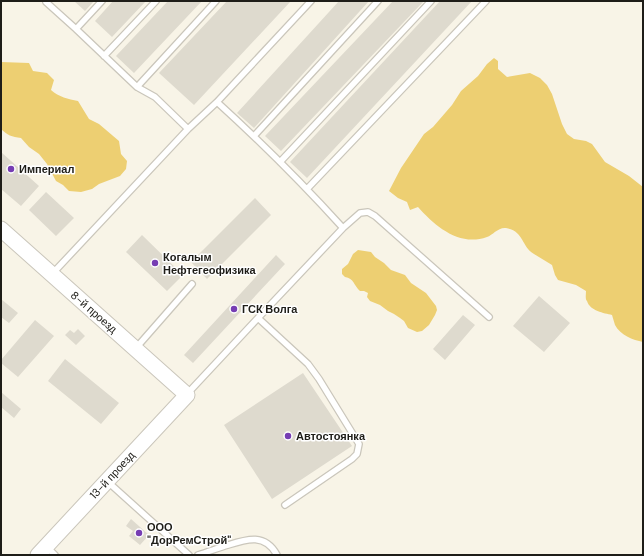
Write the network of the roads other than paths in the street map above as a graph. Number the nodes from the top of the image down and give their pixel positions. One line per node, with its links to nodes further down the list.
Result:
1 (46, 1): 9 (lane)
2 (102, 1): 9 (lane)
3 (156, 1): 10 (lane)
4 (216, 1): 11 (lane)
5 (312, 1): 12 (lane)
6 (378, 1): 14 (lane)
7 (431, 1): 15 (lane)
8 (486, 1): 16 (lane)
9 (76, 28): 10 (lane)
10 (104, 56): 11 (lane)
11 (137, 87): 13 (lane)
12 (217, 102): 13 (lane); 14 (lane)
13 (188, 129): 19 (lane)
14 (254, 136): 15 (lane)
15 (280, 162): 16 (lane)
16 (308, 189): 17 (lane)
17 (343, 228): 21 (lane); 22 (lane)
18 (1, 230): 19 (street, 8-й проезд)
19 (52, 275): 23 (street, 8-й проезд)
20 (192, 284): 23 (lane)
21 (489, 317)
22 (258, 318): 24 (lane); 26 (lane)
23 (136, 349): 24 (street, 8-й проезд)
24 (187, 395): 25 (street, 13-й проезд)
25 (106, 481): 27 (street, 13-й проезд); 28 (lane)
26 (285, 505)
27 (46, 552)
28 (189, 555)
29 (198, 555): 30 (lane)
30 (277, 555)

